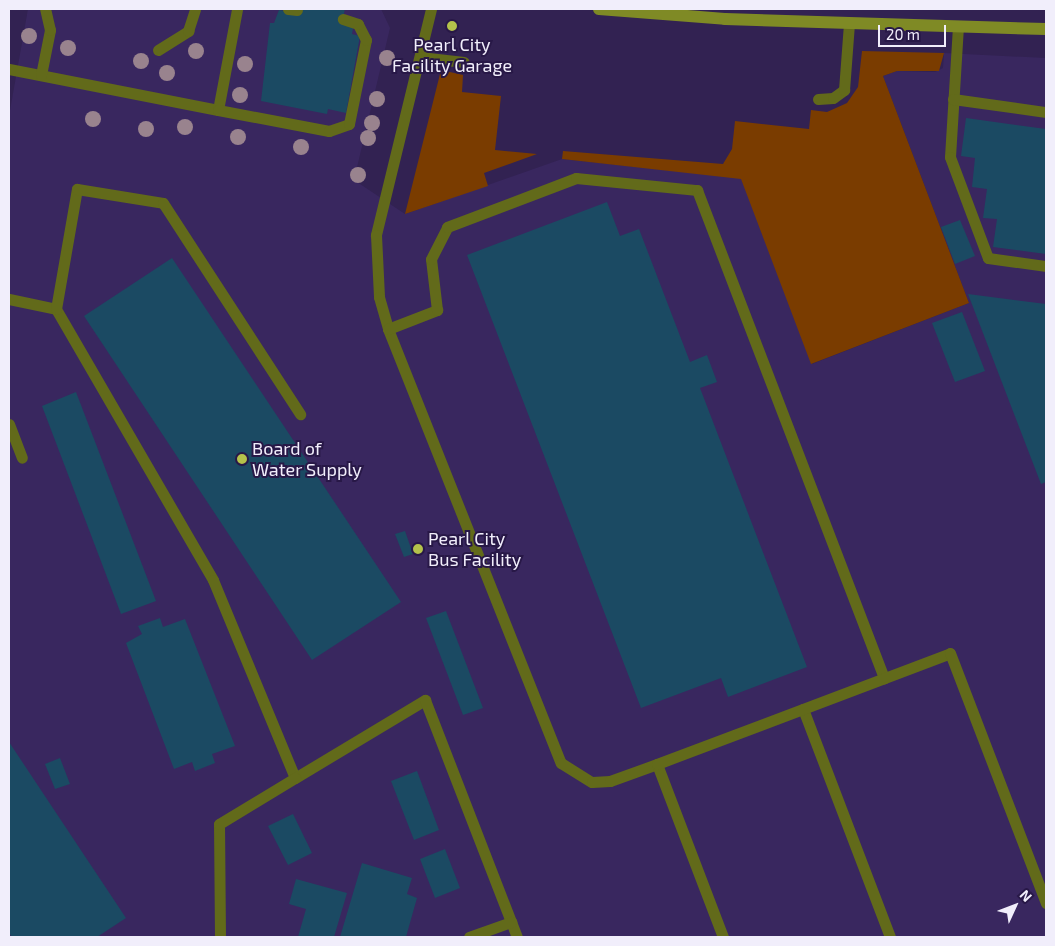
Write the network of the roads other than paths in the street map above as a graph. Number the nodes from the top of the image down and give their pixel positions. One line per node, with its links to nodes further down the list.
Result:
1 (45, 9): 14 (lane)
2 (195, 9): 10 (lane)
3 (237, 9): 17 (lane)
4 (432, 9): 11 (lane)
5 (600, 9): 7 (main road)
6 (343, 19): 17 (lane)
7 (850, 23): 8 (main road); 15 (lane)
8 (958, 26): 9 (main road); 16 (lane)
9 (1046, 29)
10 (158, 50)
11 (420, 56): 12 (lane); 22 (lane)
12 (464, 62)
13 (9, 69): 14 (lane)
14 (41, 75): 17 (lane)
15 (818, 99)
16 (953, 99): 18 (lane); 19 (lane)
17 (218, 110)
18 (1046, 112)
19 (1046, 266)
20 (9, 299): 21 (lane)
21 (56, 309): 23 (lane); 29 (lane)
22 (388, 329): 26 (lane); 28 (lane)
23 (300, 414)
24 (9, 424): 25 (lane)
25 (22, 458)
26 (884, 678): 27 (lane); 30 (lane)
27 (803, 709): 28 (lane); 36 (lane)
28 (657, 764): 35 (lane)
29 (295, 778): 31 (lane); 32 (lane)
30 (1046, 903)
31 (511, 922): 33 (lane); 34 (lane)
32 (220, 937)
33 (469, 937)
34 (518, 937)
35 (724, 937)
36 (890, 937)

